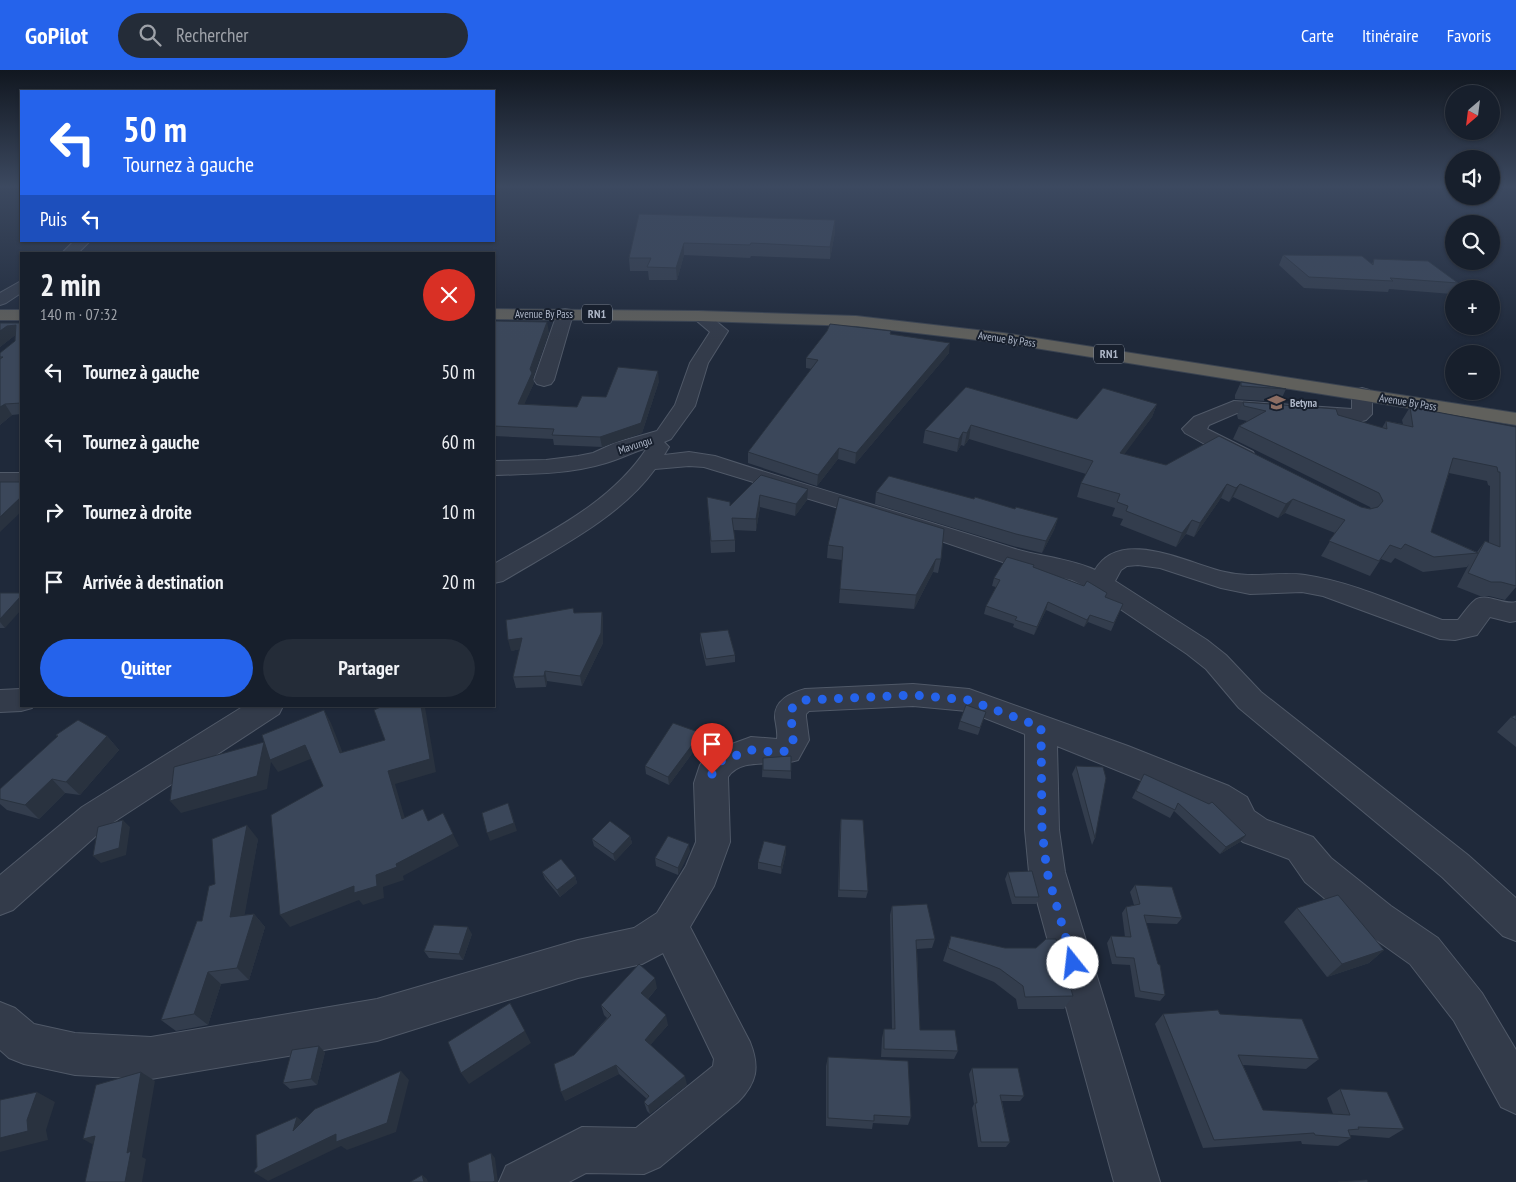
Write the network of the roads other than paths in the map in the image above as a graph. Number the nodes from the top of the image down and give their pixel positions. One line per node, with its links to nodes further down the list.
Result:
1 (83, 242): 2 (street)
2 (70, 252)
3 (20, 287): 4 (street)
4 (0, 300)
5 (495, 314): 6 (highway, Avenue By Pass / RN1)
6 (565, 314): 9 (highway, Avenue By Pass / RN1); 10 (street)
7 (0, 315): 8 (highway)
8 (20, 315)
9 (699, 316): 11 (highway, Avenue By Pass / RN1); 13 (street, Mavungu)
10 (544, 380)
11 (1362, 394): 12 (highway, Avenue By Pass / RN1); 15 (street)
12 (1516, 419)
13 (664, 435): 14 (street); 16 (street, Mavungu)
14 (649, 463): 19 (street); 20 (street)
15 (1264, 467)
16 (495, 468)
17 (0, 480): 18 (street)
18 (20, 480)
19 (495, 574)
20 (1101, 584): 21 (street); 27 (street)
21 (1516, 611)
22 (20, 700): 23 (street)
23 (0, 701)
24 (266, 707): 26 (street)
25 (1041, 727): 28 (street); 30 (street); 32 (street)
26 (0, 898)
27 (1516, 923)
28 (670, 926): 29 (street); 31 (street)
29 (0, 1024)
30 (1516, 1092)
31 (522, 1182)
32 (1137, 1182)

